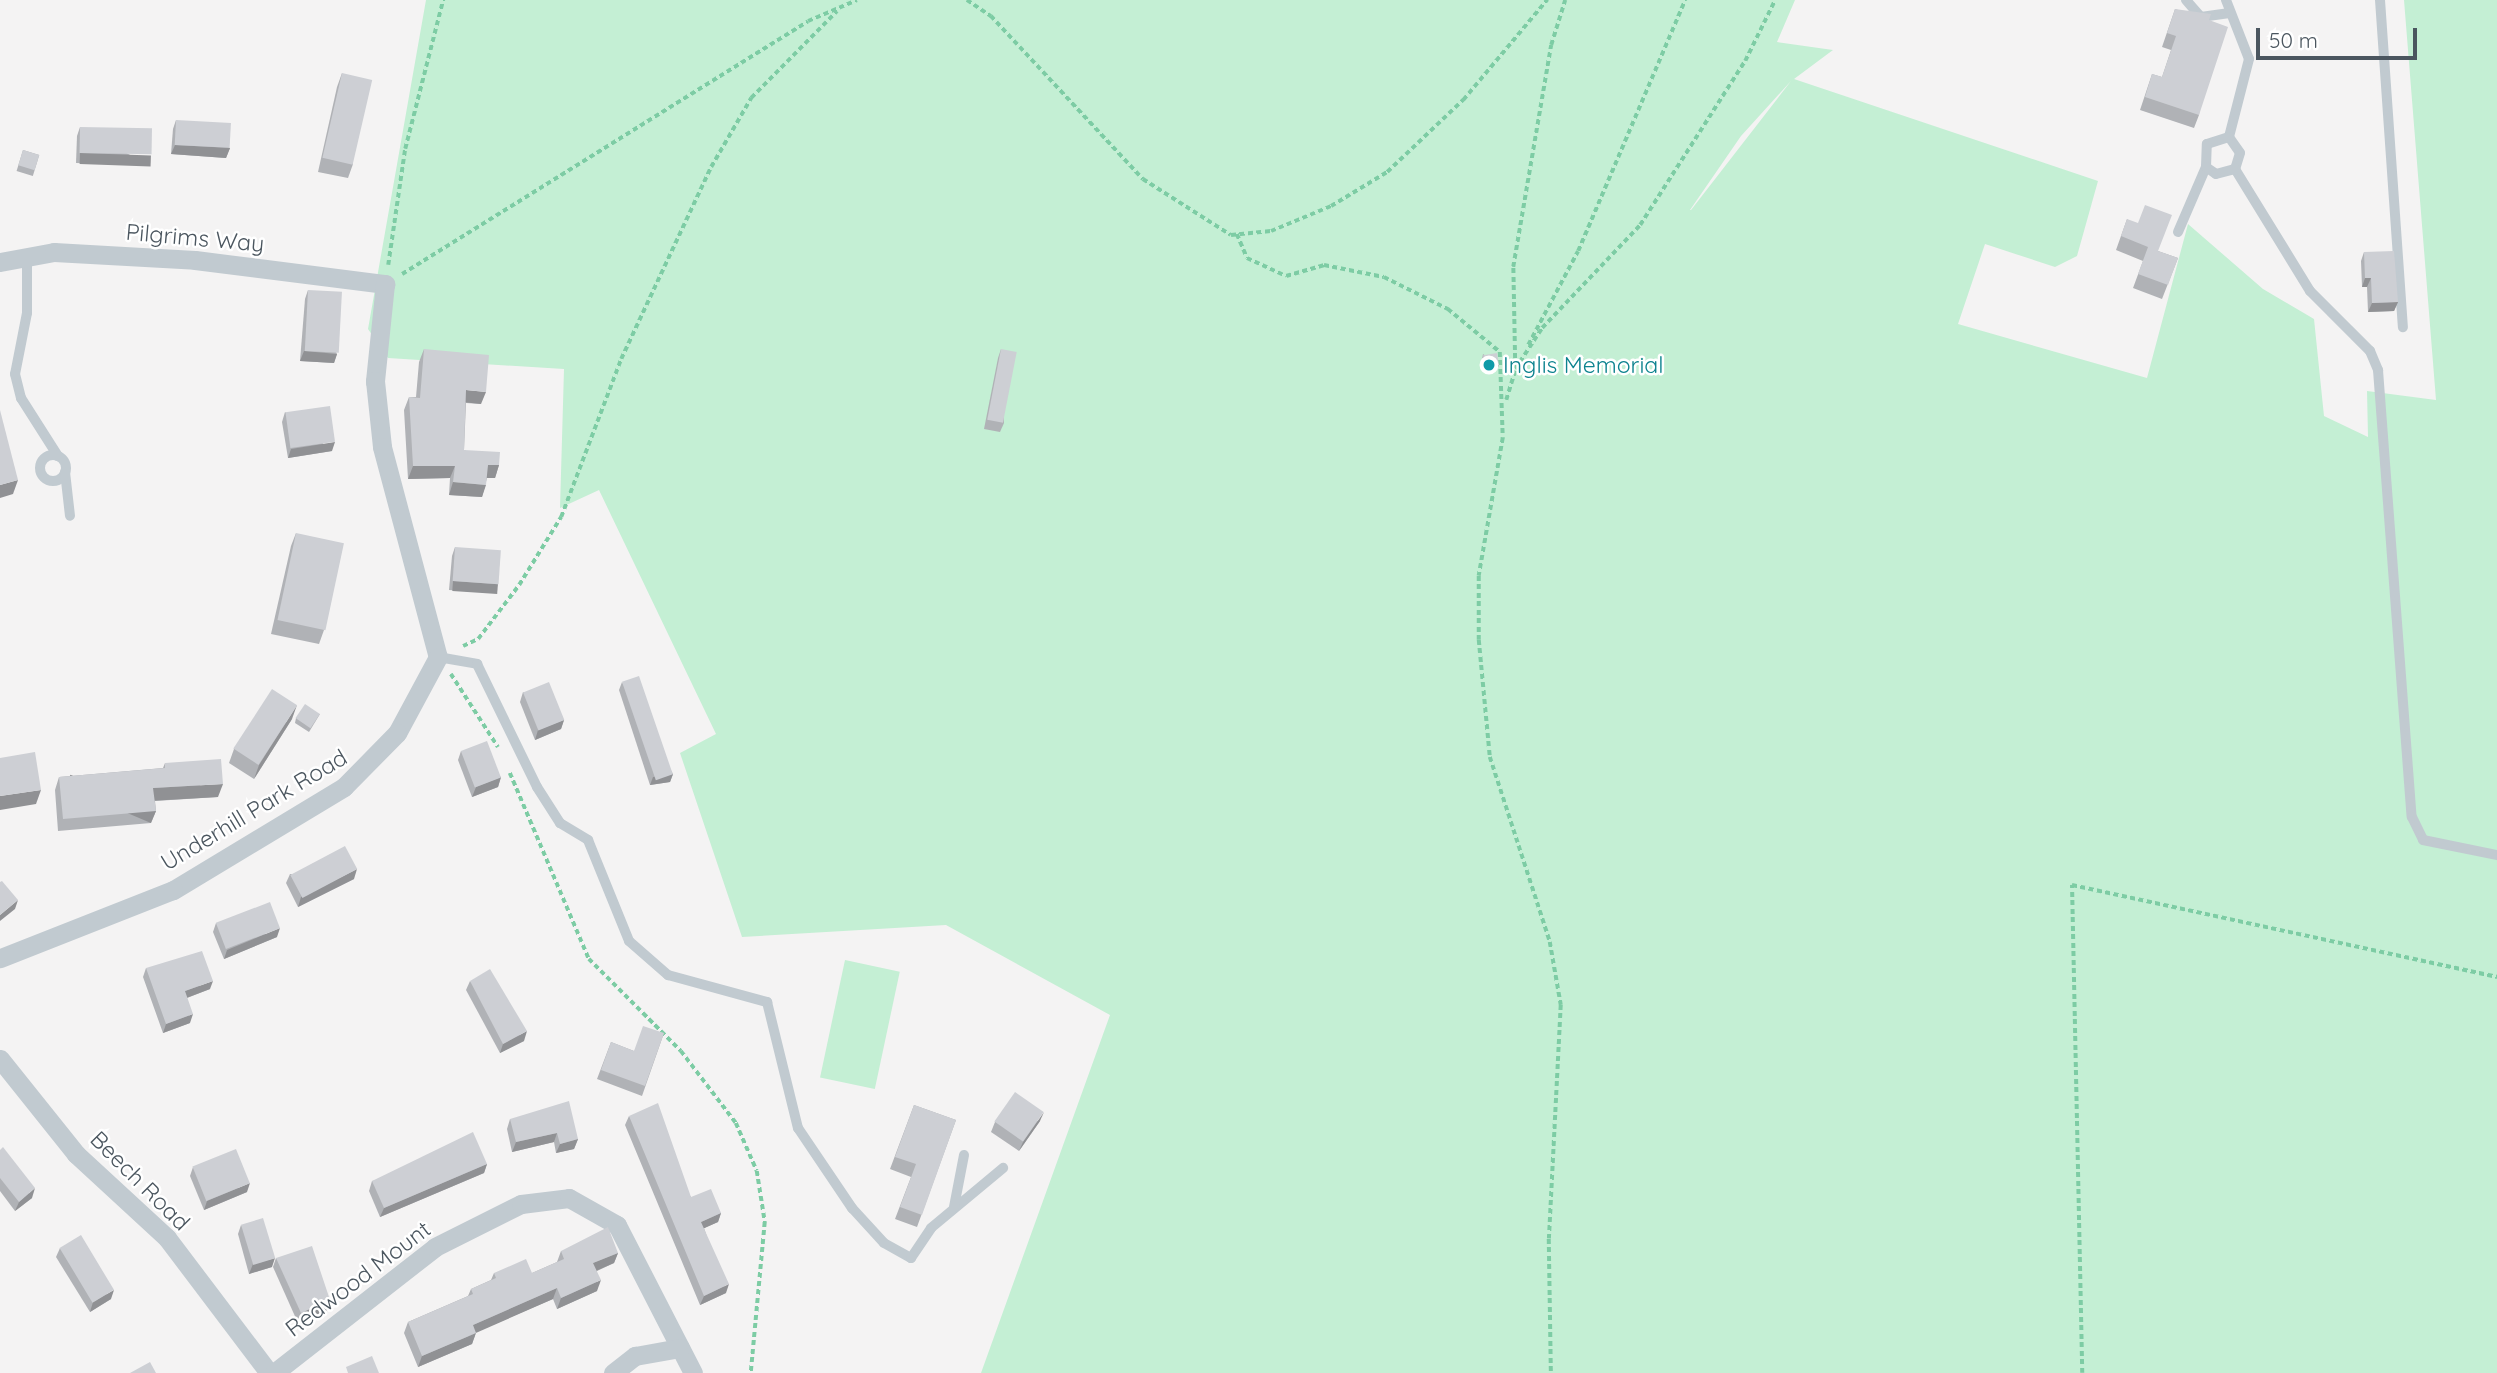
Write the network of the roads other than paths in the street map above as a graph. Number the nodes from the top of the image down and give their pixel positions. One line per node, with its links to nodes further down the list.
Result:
1 (2186, 0): 4 (lane)
2 (2226, 0): 4 (lane)
3 (2380, 0): 11 (lane)
4 (2228, 13): 5 (lane)
5 (2229, 137): 6 (lane); 7 (lane)
6 (2206, 167): 7 (lane); 8 (lane)
7 (2235, 169): 16 (lane)
8 (2178, 232)
9 (27, 257): 10 (street, Pilgrims Way); 12 (lane); 15 (street, Pilgrims Way)
10 (0, 262)
11 (2403, 327)
12 (58, 456): 13 (lane); 13 (lane)
13 (65, 472): 14 (lane)
14 (70, 516)
15 (438, 657): 17 (street, Underhill Park Road); 21 (lane)
16 (2497, 855)
17 (0, 958)
18 (0, 1059): 23 (street, Beech Road)
19 (964, 1155): 21 (lane)
20 (1003, 1168): 21 (lane)
21 (954, 1207)
22 (680, 1348): 23 (street, Redwood Mount); 24 (street); 25 (street, Redwood Mount)
23 (271, 1373)
24 (613, 1373)
25 (693, 1373)

